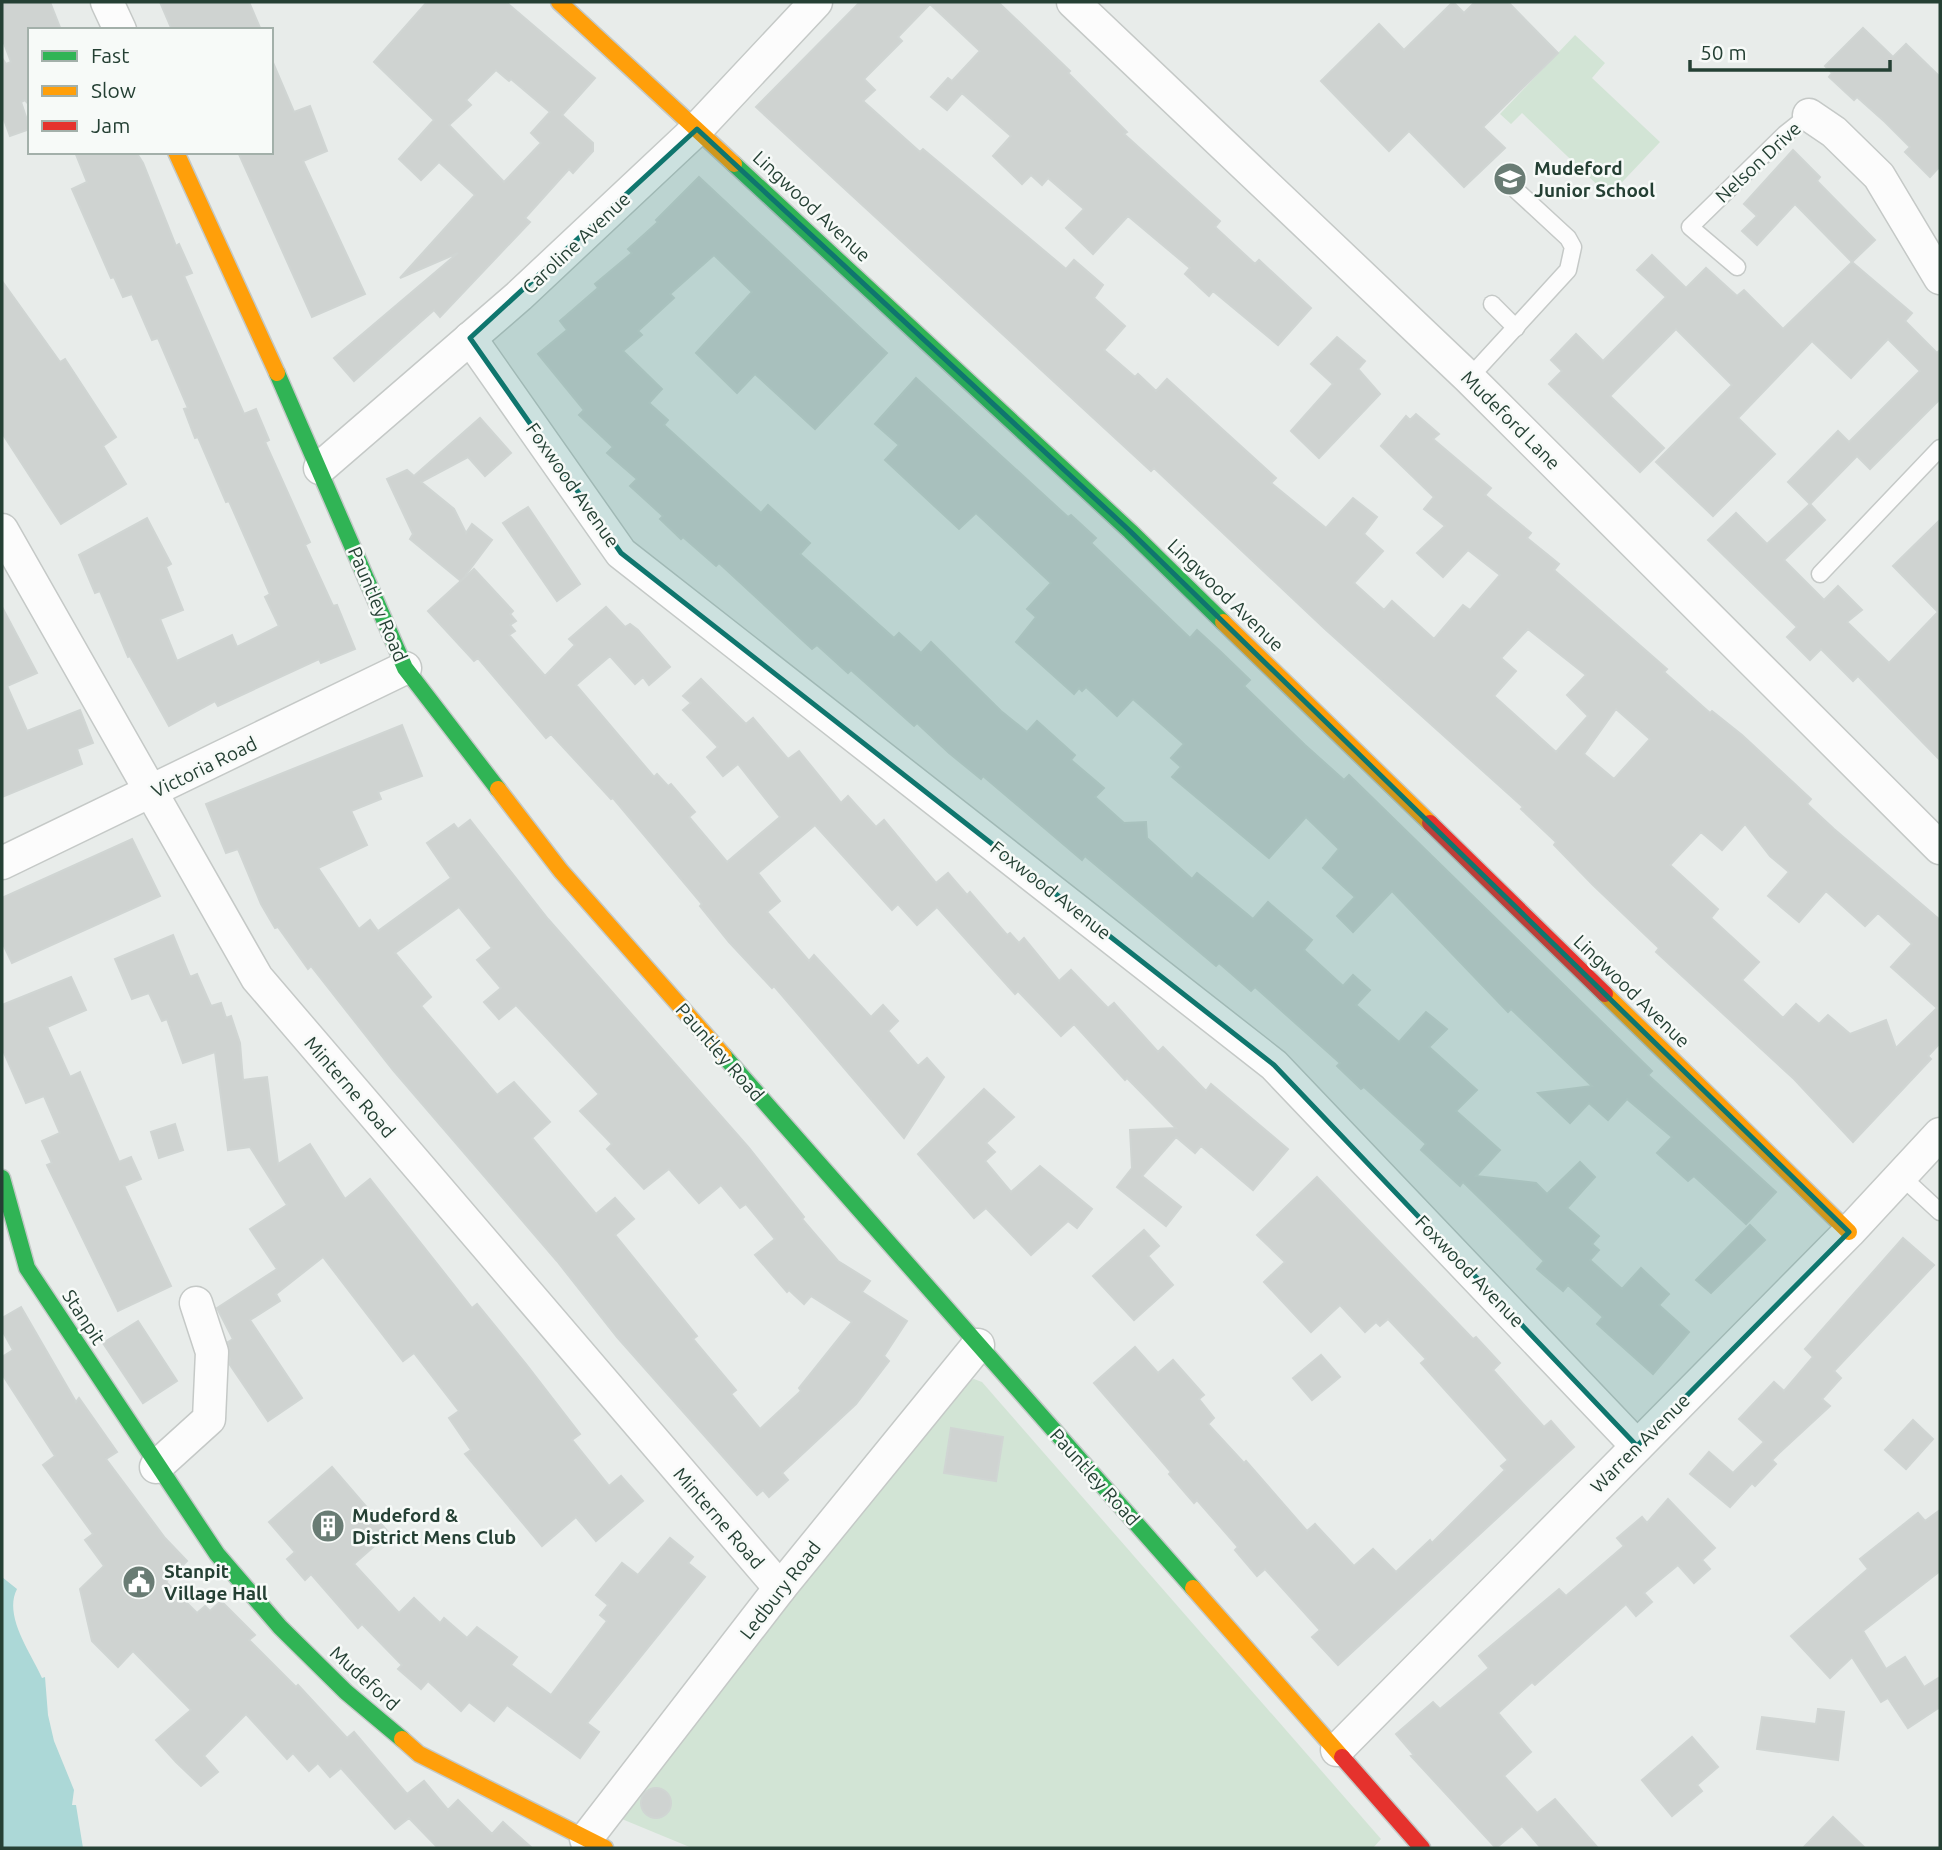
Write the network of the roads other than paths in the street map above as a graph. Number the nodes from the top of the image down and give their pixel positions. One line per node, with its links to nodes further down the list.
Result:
1 (107, 2): 5 (street)
2 (559, 2): 7 (street, Lingwood Avenue)
3 (816, 2): 7 (street, Caroline Avenue)
4 (1073, 2): 16 (street, Mudeford Lane)
5 (119, 28)
6 (1808, 116): 10 (street, Nelson Drive); 11 (lane, Nelson Drive)
7 (697, 129): 15 (street, Caroline Avenue); 29 (street, Lingwood Avenue)
8 (177, 154): 18 (street, Pauntley Road)
9 (1516, 190): 14 (lane)
10 (1930, 234): 12 (street, Nelson Drive)
11 (1737, 267)
12 (1940, 278)
13 (1492, 304): 14 (lane)
14 (1516, 328): 16 (lane)
15 (470, 338): 18 (street, Caroline Avenue); 32 (street, Foxwood Avenue)
16 (1469, 378): 23 (street, Mudeford Lane)
17 (1940, 448): 20 (lane)
18 (320, 468): 21 (street, Pauntley Road)
19 (2, 530): 22 (street, Minterne Road)
20 (1819, 573)
21 (405, 668): 22 (street, Victoria Road); 31 (street, Pauntley Road)
22 (152, 792): 24 (street, Victoria Road); 34 (street, Minterne Road)
23 (1940, 848)
24 (2, 863)
25 (1940, 1134): 26 (street, Warren Avenue)
26 (1901, 1176): 28 (lane); 29 (street, Warren Avenue)
27 (2, 1178): 33 (street, Stanpit)
28 (1940, 1212)
29 (1849, 1232): 32 (street, Warren Avenue)
30 (196, 1303): 33 (street)
31 (978, 1345): 34 (street, Ledbury Road); 35 (street, Pauntley Road)
32 (1637, 1446): 35 (street, Warren Avenue)
33 (156, 1467): 36 (street, Mudeford)
34 (780, 1588): 36 (street, Ledbury Road)
35 (1337, 1750): 37 (street, Pauntley Road)
36 (596, 1843)
37 (1423, 1848)

